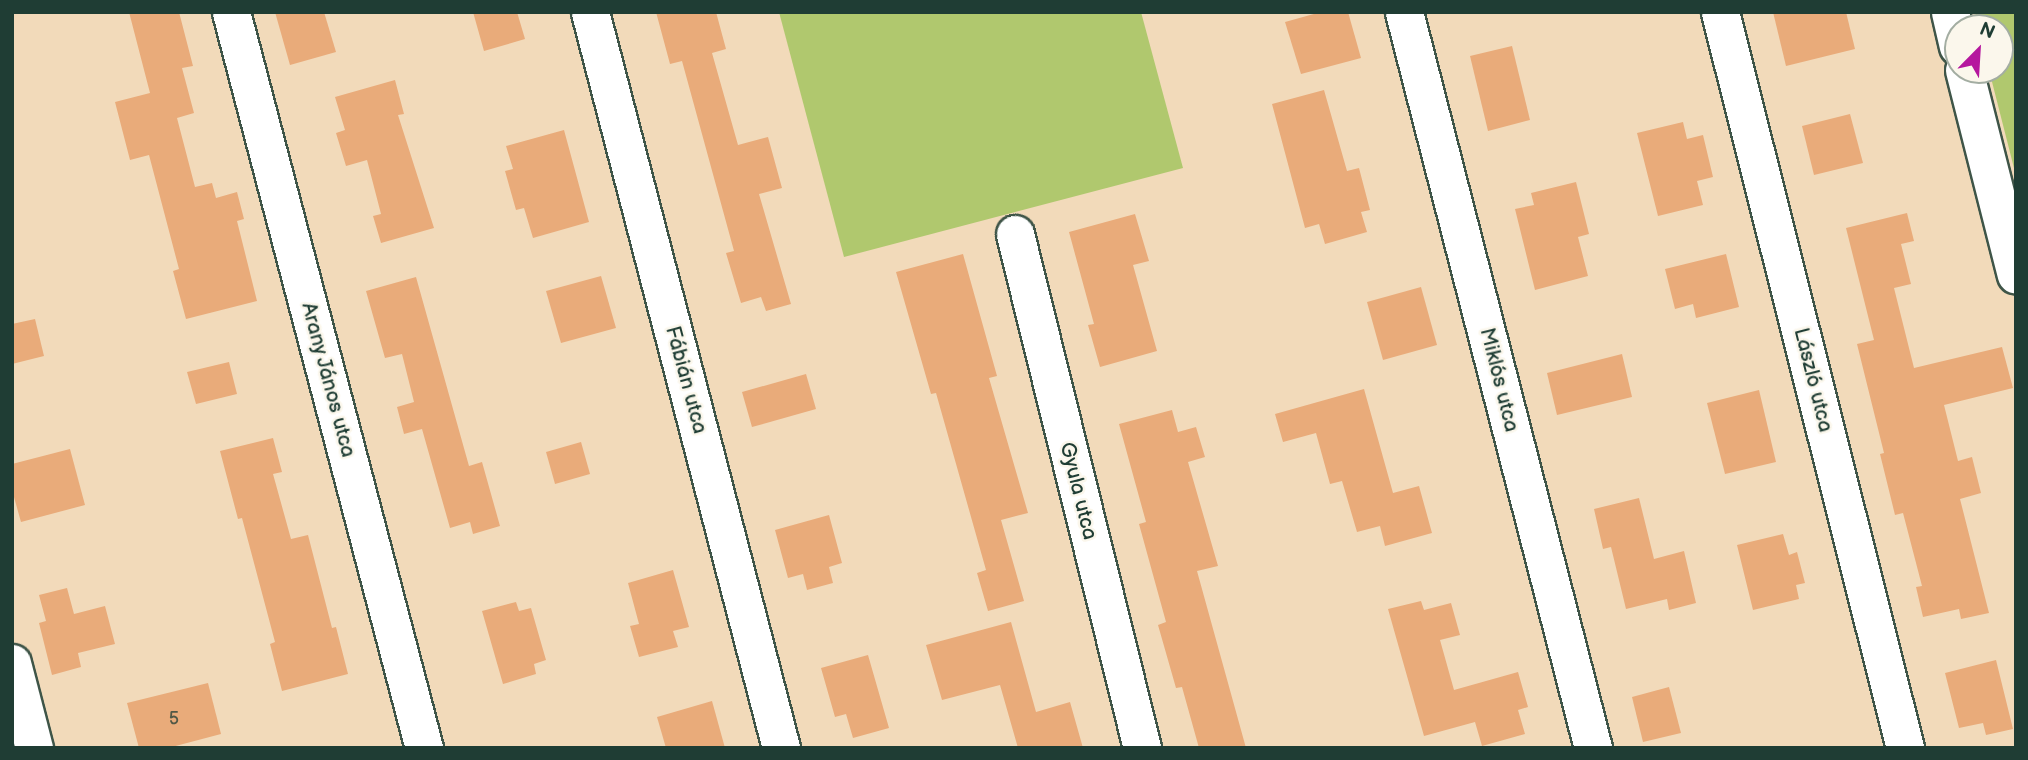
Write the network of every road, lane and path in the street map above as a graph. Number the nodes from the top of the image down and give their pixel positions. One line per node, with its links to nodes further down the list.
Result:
1 (231, 12): 10 (street, Arany János utca)
2 (590, 12): 11 (street, Fábián utca)
3 (1404, 12): 13 (street, Miklós utca)
4 (1720, 12): 14 (street, László utca)
5 (1968, 84): 7 (street)
6 (1015, 234): 12 (street, Gyula utca)
7 (2016, 275)
8 (12, 663): 9 (street)
9 (34, 748)
10 (424, 748)
11 (781, 748)
12 (1142, 748)
13 (1593, 748)
14 (1905, 748)

